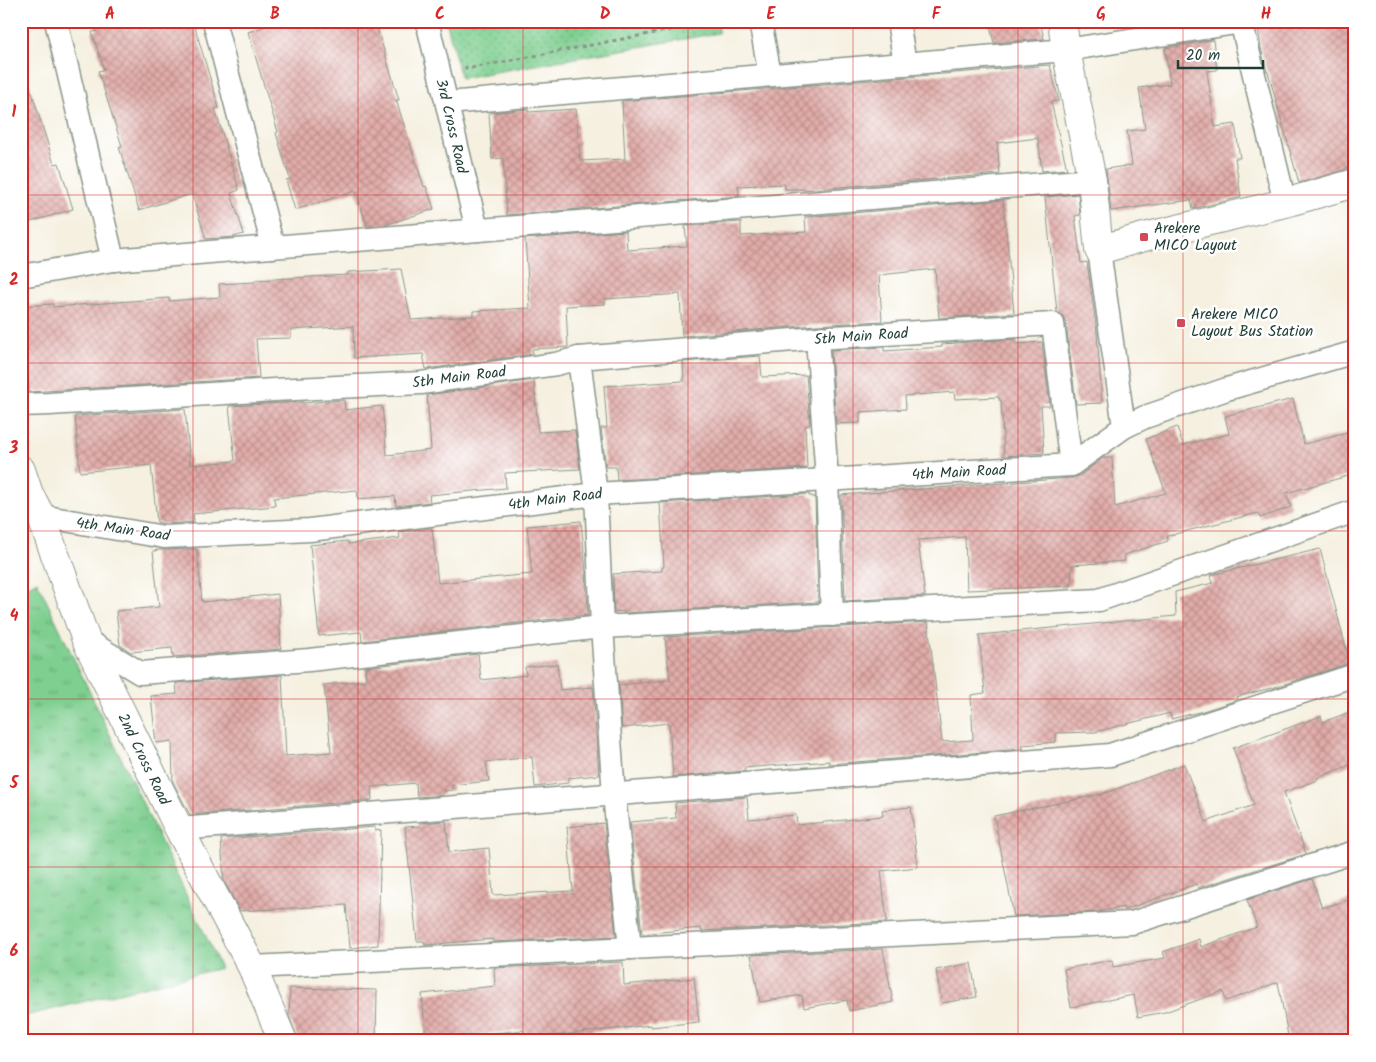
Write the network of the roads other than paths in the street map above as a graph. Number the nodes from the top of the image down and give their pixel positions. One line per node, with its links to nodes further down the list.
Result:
1 (56, 21): 18 (street)
2 (214, 21): 16 (street)
3 (427, 21): 11 (street, 3rd Cross Road)
4 (760, 21): 10 (street)
5 (898, 21): 9 (street)
6 (1062, 21): 8 (street)
7 (1242, 22): 8 (street); 14 (street)
8 (1066, 50): 9 (street); 12 (street)
9 (905, 64): 10 (street)
10 (770, 75): 11 (street)
11 (447, 103): 15 (street, 3rd Cross Road)
12 (1092, 180): 15 (street); 17 (street)
13 (1355, 183): 14 (street)
14 (1286, 202): 17 (street)
15 (477, 230): 16 (street)
16 (273, 247): 18 (street)
17 (1099, 250): 24 (street)
18 (113, 260): 19 (street)
19 (21, 276)
20 (817, 338): 22 (street, 5th Main Road); 25 (street, 5th Main Road); 26 (street)
21 (1355, 352): 24 (street)
22 (578, 358): 23 (street, 5th Main Road); 28 (street)
23 (21, 405)
24 (1124, 427): 25 (street)
25 (1071, 465): 26 (street, 4th Main Road)
26 (826, 479): 28 (street, 4th Main Road); 30 (street)
27 (28, 494): 28 (street, 4th Main Road); 32 (street, 2nd Cross Road)
28 (596, 494): 31 (street)
29 (1355, 511): 30 (street)
30 (832, 615): 31 (street)
31 (602, 627): 32 (street); 34 (street)
32 (86, 640): 35 (street, 2nd Cross Road)
33 (1355, 676): 34 (street)
34 (614, 795): 35 (street); 37 (street)
35 (179, 829): 38 (street, 2nd Cross Road)
36 (1355, 852): 37 (street)
37 (630, 948): 38 (street)
38 (252, 967): 39 (street, 2nd Cross Road)
39 (283, 1041)

